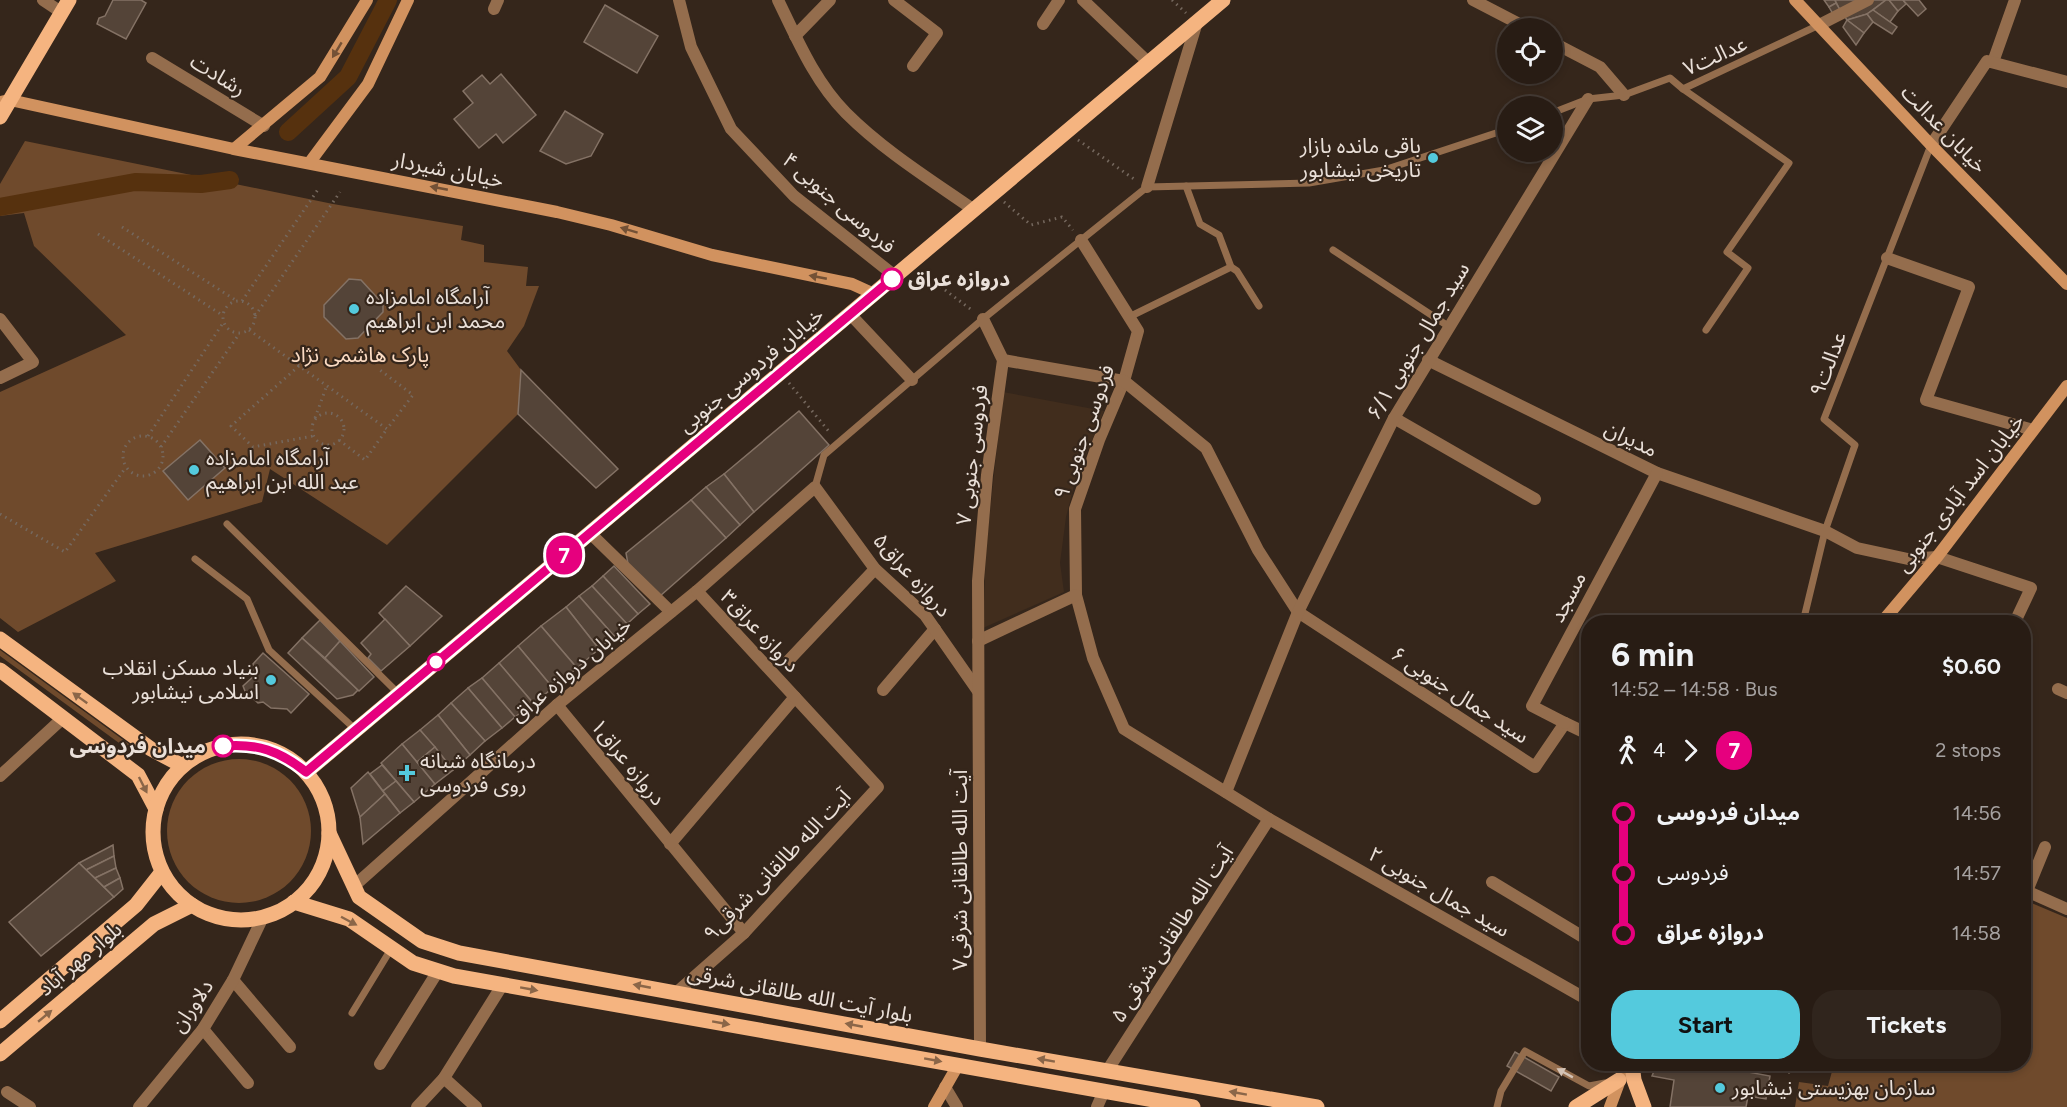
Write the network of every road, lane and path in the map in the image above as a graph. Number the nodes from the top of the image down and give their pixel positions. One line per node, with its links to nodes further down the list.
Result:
1 (43, 0): 15 (street)
2 (367, 0): 33 (street, one-way to 33)
3 (408, 0): 38 (street)
4 (679, 0): 52 (street, فردوسی جنوبی ۴)
5 (778, 0): 20 (street)
6 (830, 0): 20 (street)
7 (894, 0): 25 (street)
8 (1059, 0): 18 (street)
9 (1083, 0): 24 (street)
10 (1223, 0): 17 (main road, خیابان فردوسی جنوبی)
11 (1473, 0): 16 (street)
12 (1795, 0): 19 (street, خیابان عدالت)
13 (1868, 0): 19 (street)
14 (2015, 0): 23 (street)
15 (65, 6): 29 (main road)
16 (1508, 18)
17 (1197, 22): 24 (main road, خیابان فردوسی جنوبی); 40 (street)
18 (1043, 24)
19 (1820, 25): 27 (lane, عدالت۷); 36 (street, خیابان عدالت)
20 (795, 36): 44 (street)
21 (1563, 48): 28 (street)
22 (152, 57): 33 (street, رشادت)
23 (1993, 62): 26 (street); 36 (street)
24 (1149, 63): 34 (main road, خیابان فردوسی جنوبی)
25 (913, 66)
26 (2067, 82)
27 (1683, 90): 28 (lane, عدالت۷); 67 (lane)
28 (1624, 95): 30 (lane, عدالت۷)
29 (3, 98): 32 (main road); 37 (street, خیابان شیردار)
30 (1588, 99): 31 (lane, عدالت۷); 65 (street, سید جمال جنوبی ۶/۱)
31 (1563, 109)
32 (0, 117)
33 (264, 126): 37 (street)
34 (1067, 132): 40 (path); 43 (main road, خیابان فردوسی جنوبی)
35 (1497, 133): 39 (lane)
36 (1931, 145): 49 (lane, عدالت۹); 53 (street, خیابان عدالت)
37 (234, 149): 38 (street, خیابان شیردار)
38 (310, 162): 54 (street, خیابان شیردار, one-way to 38)
39 (1186, 186): 40 (lane); 51 (lane)
40 (1147, 187): 47 (lane)
41 (319, 188): 56 (path)
42 (340, 192): 60 (path)
43 (994, 193): 44 (main road, خیابان فردوسی جنوبی); 47 (path)
44 (974, 210): 50 (main road, خیابان فردوسی جنوبی)
45 (122, 227): 55 (path)
46 (98, 234): 59 (path)
47 (1081, 240): 61 (street, فردوسی جنوبی ۹); 63 (lane)
48 (1333, 250): 65 (lane)
49 (1887, 258): 82 (street); 94 (lane, عدالت۹)
50 (910, 264): 52 (main road, خیابان فردوسی جنوبی); 63 (path)
51 (1231, 267): 57 (lane); 61 (lane)
52 (895, 276): 54 (main road, خیابان فردوسی جنوبی)
53 (2067, 284)
54 (874, 294): 58 (main road, خیابان فردوسی جنوبی)
55 (237, 301): 56 (path); 59 (path)
56 (242, 301): 60 (path)
57 (1259, 306)
58 (850, 314): 73 (main road, خیابان فردوسی جنوبی); 75 (street)
59 (222, 315): 64 (path)
60 (255, 316): 66 (path)
61 (1129, 317): 76 (street, فردوسی جنوبی ۹)
62 (0, 319): 74 (street)
63 (983, 319): 69 (street, فردوسی جنوبی ۷); 75 (lane)
64 (223, 323): 68 (path); 83 (path)
65 (1448, 326): 70 (street, سید جمال جنوبی ۶/۱)
66 (249, 330): 68 (path); 71 (path)
67 (1706, 330)
68 (239, 334): 87 (path)
69 (1003, 360): 76 (street); 108 (street, فردوسی جنوبی ۷)
70 (1428, 360): 79 (street, سید جمال جنوبی ۶/۱); 89 (street, مدیران)
71 (299, 366): 77 (path); 84 (path)
72 (380, 370): 81 (path)
73 (781, 373): 86 (path); 95 (main road, خیابان فردوسی جنوبی)
74 (0, 378)
75 (912, 380): 86 (lane)
76 (1124, 381): 100 (street, فردوسی جنوبی ۹); 102 (street)
77 (327, 385): 80 (path); 81 (path)
78 (2067, 386): 82 (street, خیابان اسد آبادی جنوبی)
79 (1394, 418): 91 (street); 102 (street, سید جمال جنوبی ۶/۱)
80 (315, 420): 84 (path); 85 (path)
81 (387, 429): 85 (path)
82 (2033, 430): 96 (street, خیابان اسد آبادی جنوبی)
83 (148, 436): 87 (path); 88 (path)
84 (313, 436): 85 (path)
85 (339, 440)
86 (839, 443): 90 (lane)
87 (161, 447): 88 (path)
88 (126, 467): 92 (path)
89 (1656, 473): 94 (street, مدیران); 117 (street, مسجد)
90 (815, 487): 98 (street, دروازه عراق۵); 99 (street, خیابان دروازه عراق)
91 (1535, 499)
92 (0, 514)
93 (227, 524): 113 (lane)
94 (1825, 531): 96 (street, مدیران); 103 (lane, عدالت۹)
95 (590, 533): 101 (street); 113 (main road, خیابان فردوسی جنوبی)
96 (1937, 557): 104 (street, خیابان اسد آبادی جنوبی); 105 (street)
97 (195, 559): 118 (lane)
98 (875, 568): 106 (street, دروازه عراق۵); 109 (street)
99 (697, 591): 101 (street, خیابان دروازه عراق); 114 (street, دروازه عراق۳)
100 (1076, 595): 108 (street); 124 (street, فردوسی جنوبی ۹)
101 (671, 612): 115 (street, خیابان دروازه عراق)
102 (1298, 612): 117 (street, سید جمال جنوبی ۶); 124 (street, سید جمال جنوبی ۶/۱)
103 (1805, 615)
104 (1888, 615)
105 (2018, 615)
106 (935, 629): 111 (street); 112 (street, دروازه عراق۵)
107 (0, 639): 120 (main road, one-way to 107)
108 (978, 641): 112 (street, فردوسی جنوبی ۷)
109 (789, 660)
110 (0, 670): 116 (main road)
111 (883, 690)
112 (978, 692): 151 (street, آیت الله طالقانی شرقی۷)
113 (399, 694): 118 (main road, خیابان فردوسی جنوبی)
114 (795, 697): 123 (street, دروازه عراق۳); 128 (street)
115 (556, 705): 128 (street, دروازه عراق۱); 133 (street, خیابان دروازه عراق)
116 (63, 718): 122 (street); 125 (main road, one-way to 125)
117 (1565, 723): 119 (street)
118 (356, 730): 121 (main road, خیابان فردوسی جنوبی)
119 (1581, 731)
120 (181, 765): 121 (main road); 125 (main road)
121 (306, 772): 127 (main road)
122 (0, 776)
123 (878, 787): 139 (street, آیت الله طالقانی شرقی۹)
124 (1226, 792): 126 (street, فردوسی جنوبی ۹)
125 (156, 809): 130 (main road)
126 (1269, 819): 146 (street, سید جمال جنوبی ۲); 155 (street, آیت الله طالقانی شرقی ۵)
127 (329, 833): 133 (main road, بلوار آیت الله طالقانی شرقی); 135 (main road)
128 (670, 844): 139 (street, دروازه عراق۱)
129 (2045, 847): 131 (street)
130 (162, 872): 136 (main road); 148 (main road, بلوار مهر آباد)
131 (2031, 877)
132 (1492, 882): 140 (street)
133 (354, 886): 145 (main road, بلوار آیت الله طالقانی شرقی, one-way to 133)
134 (2031, 893): 137 (street)
135 (294, 902): 138 (main road); 141 (main road, بلوار آیت الله طالقانی شرقی, one-way to 141)
136 (192, 905): 138 (main road); 152 (main road, بلوار مهر آباد, one-way to 136)
137 (2067, 909)
138 (263, 917): 143 (street, دلاوران)
139 (744, 933): 145 (street, آیت الله طالقانی شرقی۹)
140 (1581, 936)
141 (391, 949): 142 (main road, بلوار آیت الله طالقانی شرقی); 147 (lane)
142 (438, 971): 144 (main road, بلوار آیت الله طالقانی شرقی); 153 (street)
143 (233, 980): 149 (street, دلاوران); 150 (street)
144 (503, 984): 154 (main road, بلوار آیت الله طالقانی شرقی, one-way to 154); 158 (street)
145 (677, 992): 151 (main road, بلوار آیت الله طالقانی شرقی, one-way to 145)
146 (1581, 996)
147 (352, 1013)
148 (0, 1021)
149 (203, 1029): 160 (street); 165 (street, دلاوران)
150 (290, 1047)
151 (980, 1049): 155 (main road, بلوار آیت الله طالقانی شرقی, one-way to 151)
152 (0, 1054)
153 (380, 1064)
154 (958, 1065): 161 (street); 162 (main road, بلوار آیت الله طالقانی شرقی)
155 (1107, 1071): 172 (main road, بلوار آیت الله طالقانی شرقی, one-way to 155)
156 (1623, 1071): 159 (street)
157 (1633, 1071): 176 (main road)
158 (444, 1078): 166 (street); 167 (street)
159 (1619, 1080): 173 (lane, one-way to 173); 174 (main road); 175 (street)
160 (248, 1083)
161 (945, 1087): 168 (street); 169 (street)
162 (1104, 1091): 170 (street); 171 (main road, بلوار آیت الله طالقانی شرقی)
163 (7, 1092): 164 (street)
164 (30, 1107)
165 (139, 1107)
166 (417, 1107)
167 (476, 1107)
168 (934, 1107)
169 (957, 1107)
170 (1097, 1107)
171 (1192, 1107)
172 (1317, 1107)
173 (1497, 1107)
174 (1576, 1107)
175 (1610, 1107)
176 (1644, 1107)

